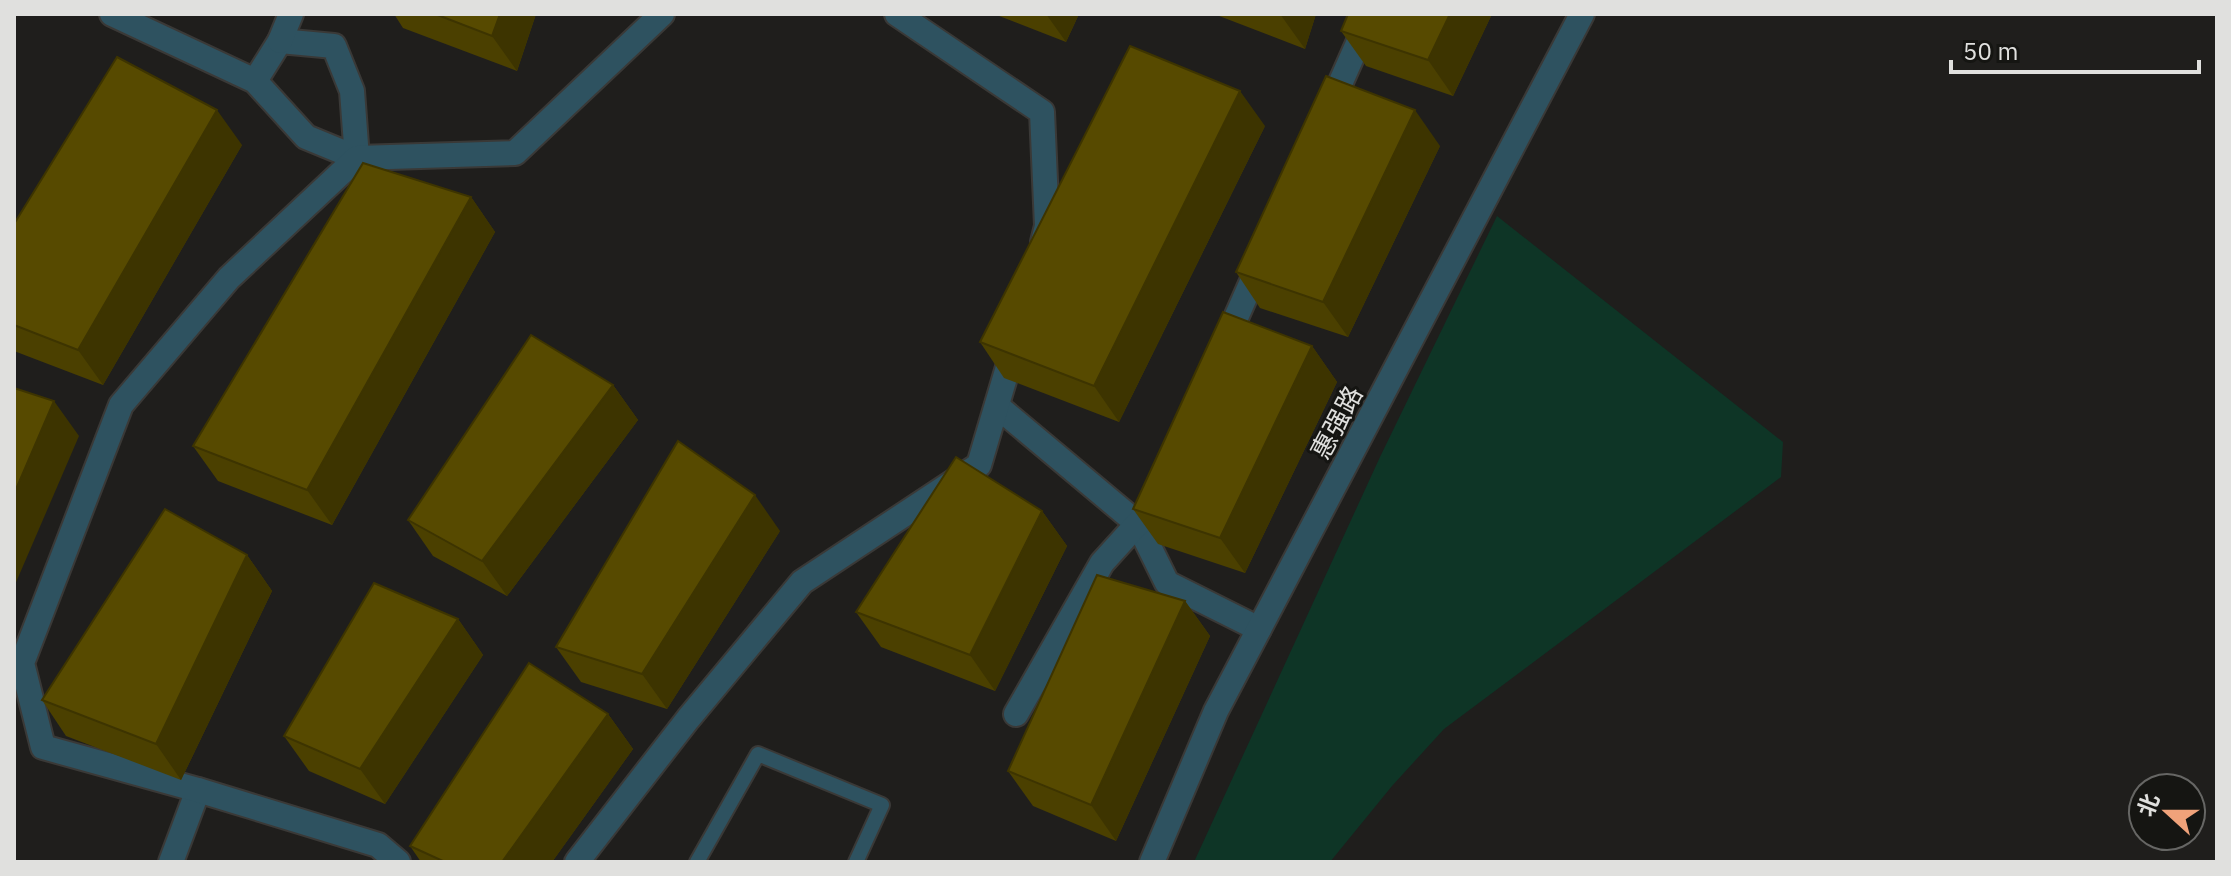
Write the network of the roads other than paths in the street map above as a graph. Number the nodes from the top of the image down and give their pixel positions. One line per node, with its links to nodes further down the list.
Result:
1 (112, 14): 8 (street)
2 (291, 14): 7 (street)
3 (662, 14): 10 (street)
4 (897, 14): 12 (street)
5 (1371, 14): 9 (street)
6 (1582, 14): 18 (street, 惠强路)
7 (280, 41): 8 (street); 10 (street)
8 (255, 81): 10 (street)
9 (1319, 131)
10 (357, 158): 20 (street)
11 (1274, 233): 14 (street)
12 (1035, 271)
13 (1018, 331): 15 (street)
14 (1215, 364)
15 (997, 406): 17 (street); 23 (street)
16 (1163, 481): 17 (street)
17 (1138, 524): 18 (street); 19 (street)
18 (1259, 629): 26 (street, 惠强路)
19 (1016, 714)
20 (198, 790): 21 (street); 22 (street)
21 (171, 862)
22 (398, 862)
23 (577, 862)
24 (697, 862): 25 (lane)
25 (856, 862)
26 (1152, 862)

